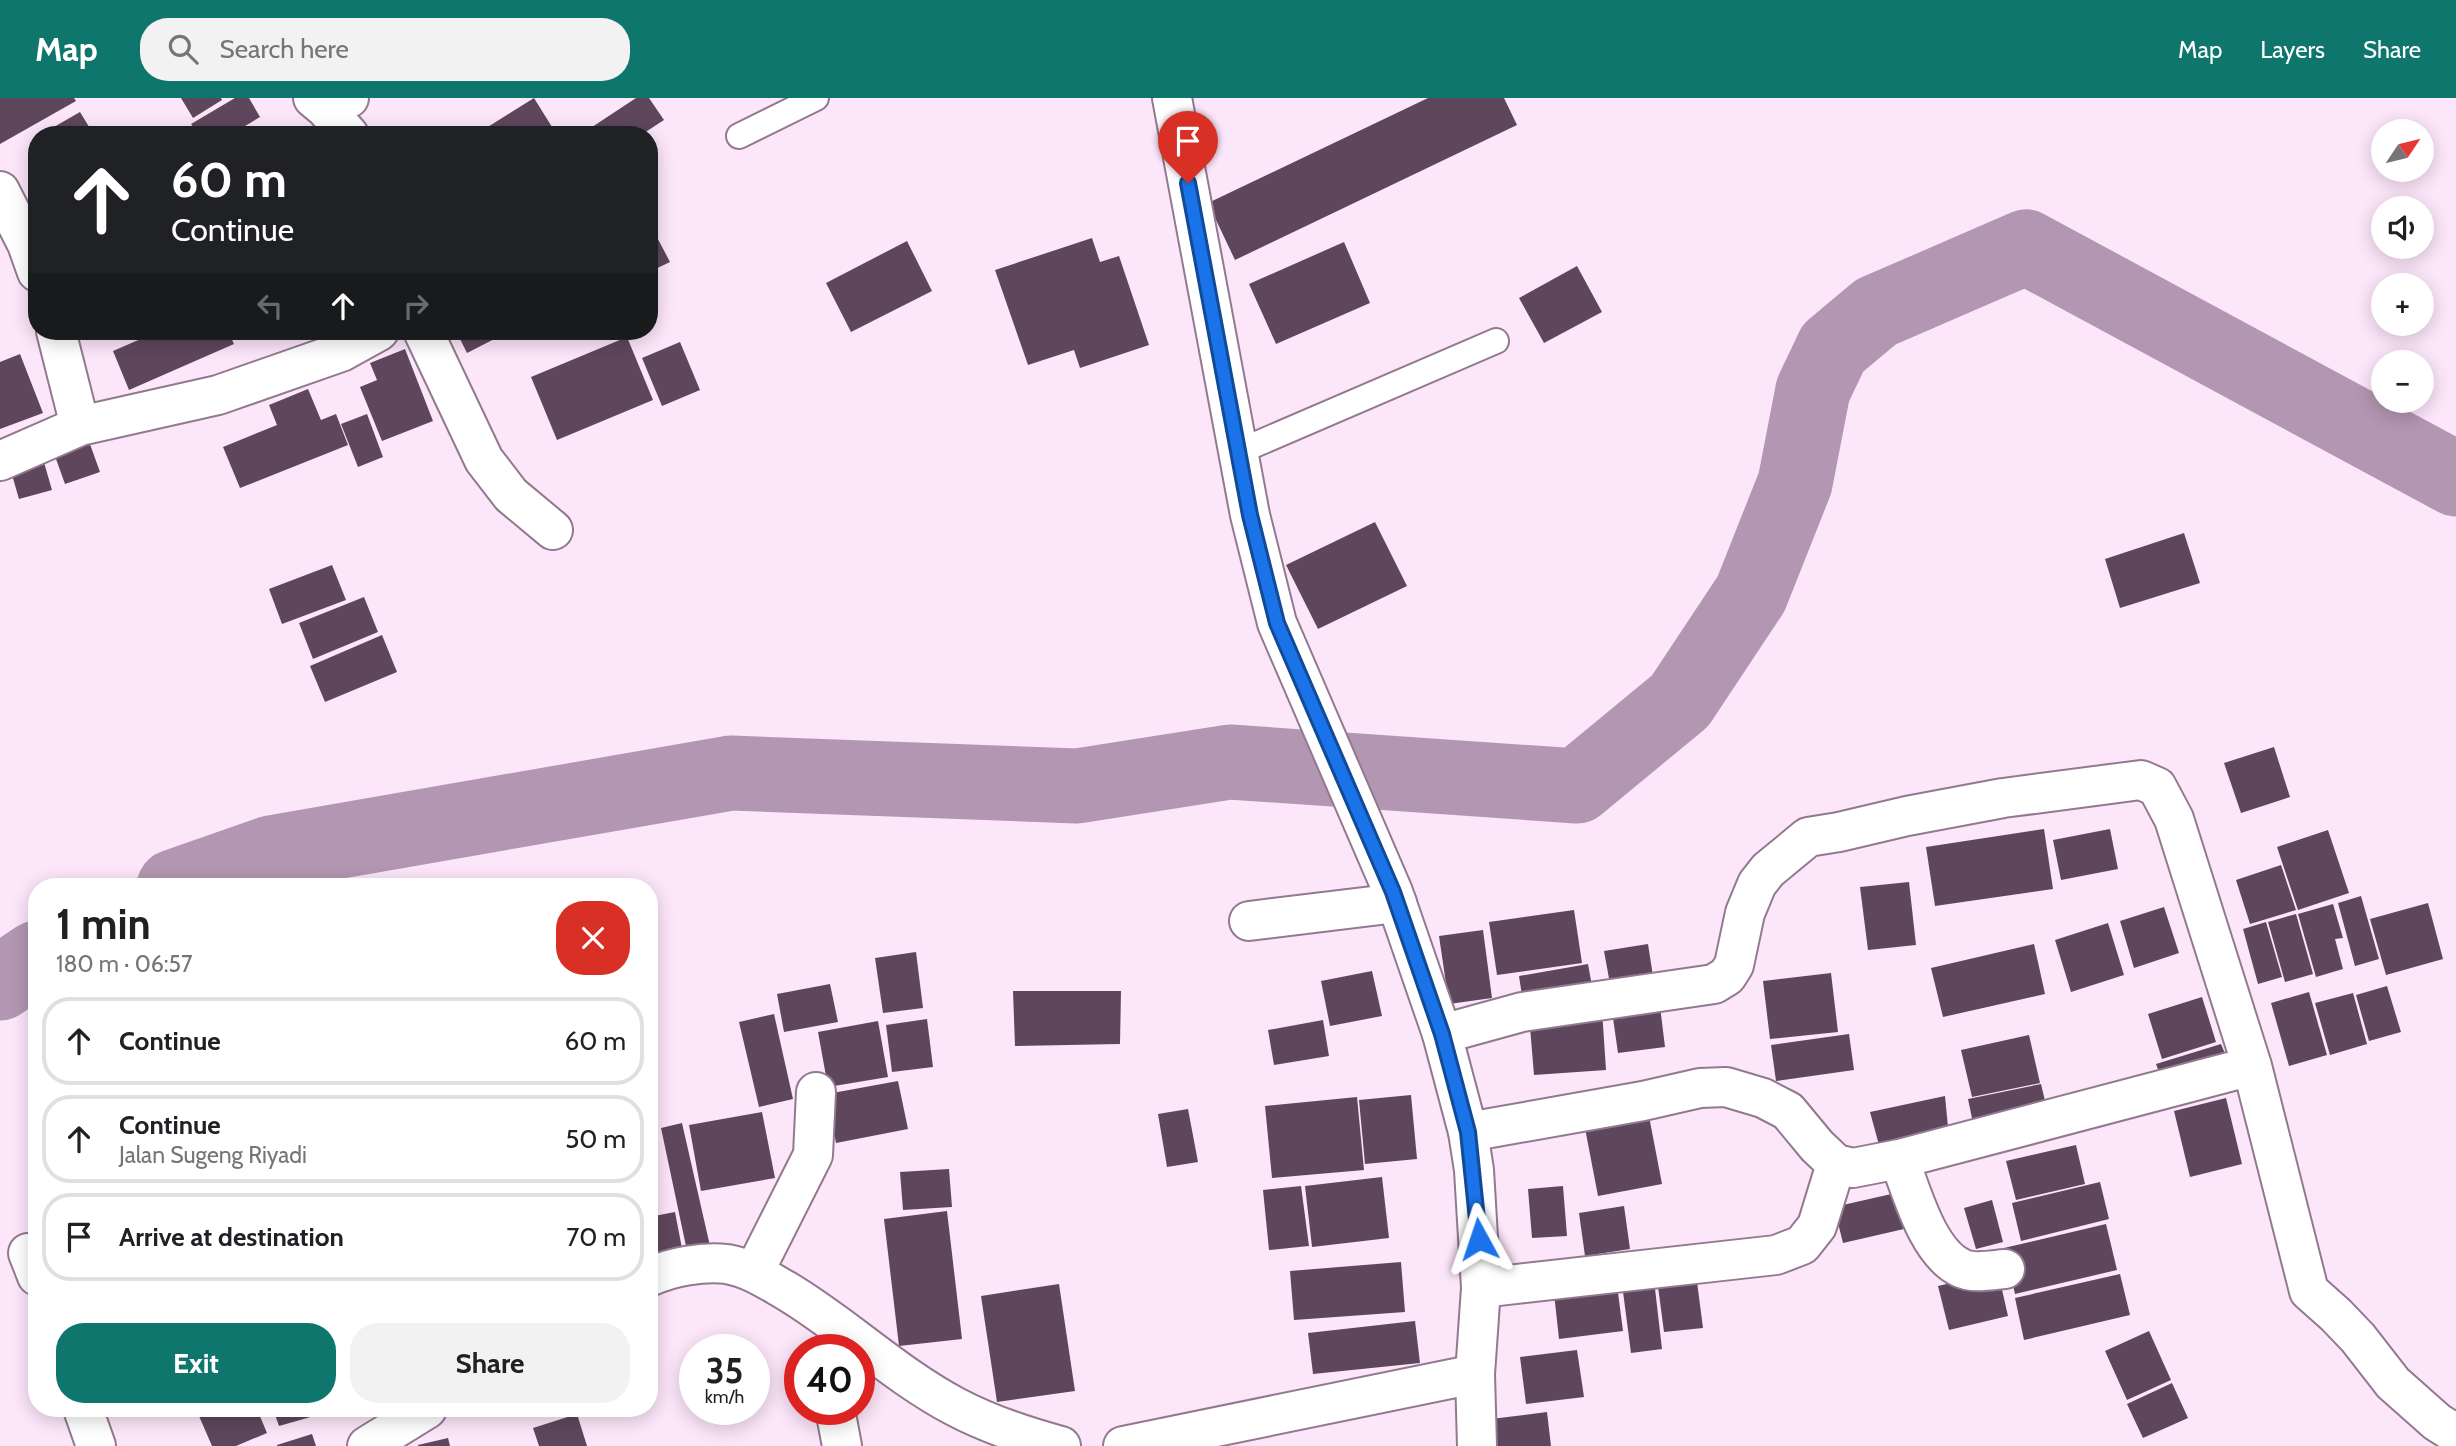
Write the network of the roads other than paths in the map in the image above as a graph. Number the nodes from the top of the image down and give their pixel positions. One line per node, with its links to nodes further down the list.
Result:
1 (816, 98): 3 (lane)
2 (1175, 99): 11 (street)
3 (739, 136)
4 (0, 191): 5 (street)
5 (28, 247)
6 (58, 340): 10 (street)
7 (363, 340): 10 (street)
8 (427, 340): 13 (street)
9 (1496, 341): 11 (lane)
10 (80, 426): 12 (street)
11 (1238, 452): 14 (street)
12 (0, 461)
13 (553, 530)
14 (1395, 898): 15 (street); 16 (street)
15 (1249, 921)
16 (1442, 1034): 17 (street); 19 (street)
17 (2252, 1066): 20 (street); 32 (street)
18 (816, 1092): 23 (street)
19 (1468, 1132): 21 (street); 25 (street)
20 (1899, 1159): 21 (street); 22 (street)
21 (1836, 1164): 25 (street)
22 (2005, 1269)
23 (754, 1272): 24 (street); 26 (street)
24 (658, 1275)
25 (1481, 1288): 28 (street)
26 (814, 1308): 27 (street); 36 (street)
27 (820, 1334)
28 (1475, 1374): 37 (street); 38 (street)
29 (86, 1417): 33 (street)
30 (414, 1417): 34 (street)
31 (838, 1425): 35 (street)
32 (2456, 1434)
33 (96, 1446)
34 (367, 1446)
35 (842, 1446)
36 (1061, 1446)
37 (1123, 1446)
38 (1477, 1446)

